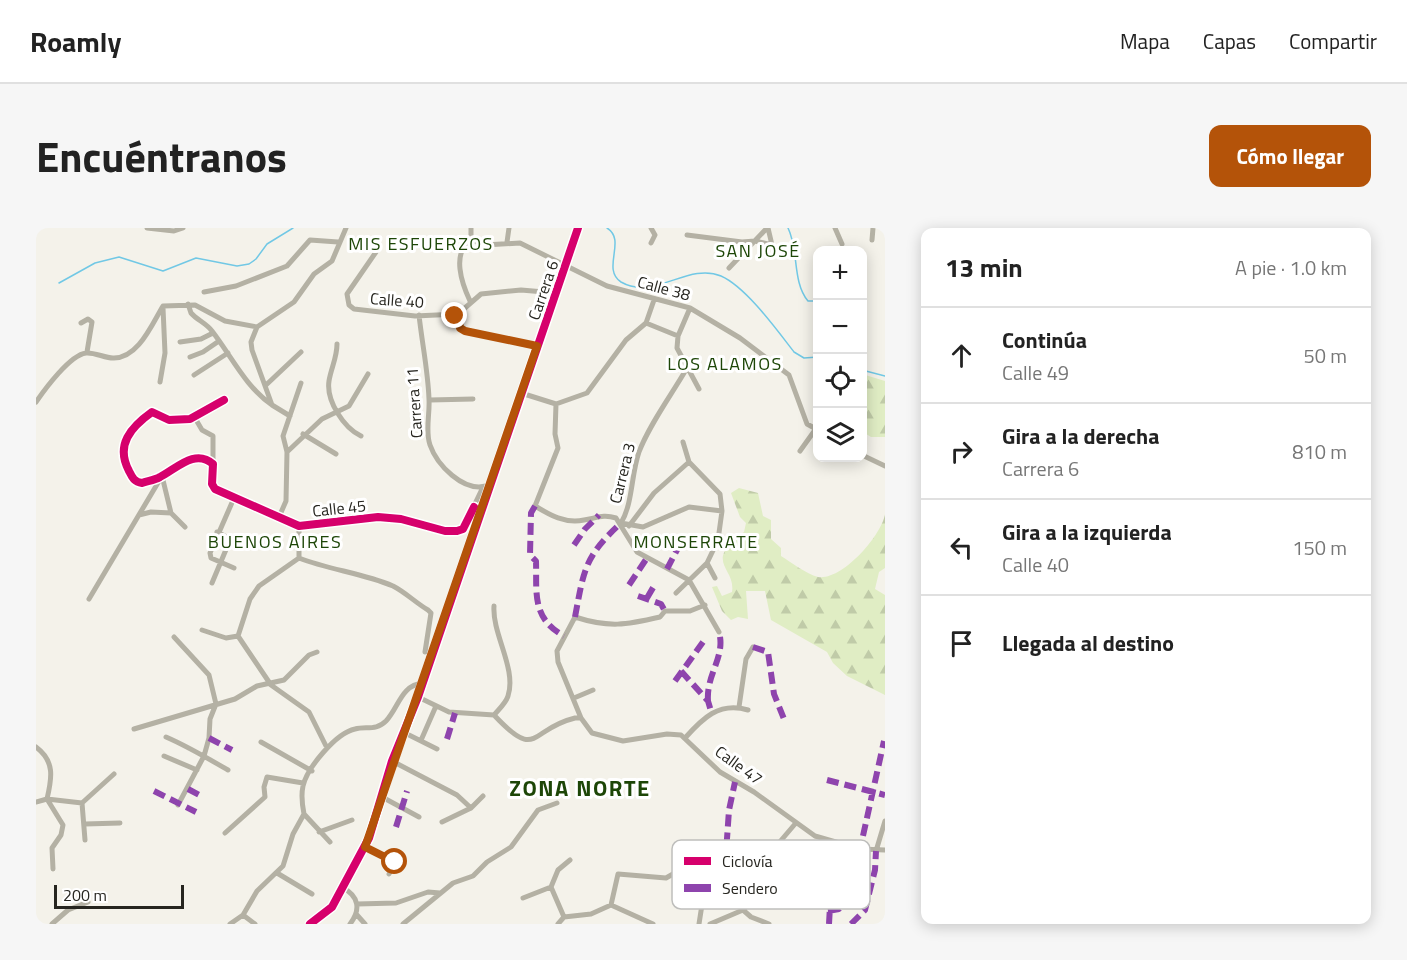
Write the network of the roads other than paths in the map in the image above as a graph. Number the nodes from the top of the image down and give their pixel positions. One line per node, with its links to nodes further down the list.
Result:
1 (147, 228): 2 (street)
2 (183, 228)
3 (345, 228): 15 (street)
4 (471, 228): 12 (street)
5 (509, 228): 16 (street)
6 (578, 228): 20 (street, Carrera 6)
7 (651, 228): 17 (street)
8 (767, 228): 14 (street); 14 (street)
9 (835, 228): 18 (street)
10 (873, 228): 13 (street)
11 (687, 235): 14 (street)
12 (471, 240): 16 (street, Calle 38); 25 (street)
13 (872, 240)
14 (755, 241): 21 (street)
15 (338, 242): 22 (street); 33 (street)
16 (507, 242): 20 (street, Calle 38)
17 (651, 243)
18 (842, 244)
19 (376, 252): 30 (street, Calle 40)
20 (565, 266): 23 (street, Carrera 6); 24 (street, Calle 38)
21 (729, 268)
22 (204, 292)
23 (556, 293): 25 (street); 39 (street, Carrera 6)
24 (654, 300): 28 (street, Calle 38); 32 (street)
25 (470, 301): 29 (street)
26 (188, 304): 27 (street); 33 (street); 34 (street)
27 (163, 306): 40 (street); 47 (street)
28 (690, 308): 35 (street); 61 (street, Calle 38)
29 (458, 314): 30 (street, Calle 40); 39 (street)
30 (418, 315): 52 (street, Carrera 11)
31 (81, 323): 40 (street)
32 (646, 323): 35 (street); 56 (street)
33 (257, 327): 49 (street)
34 (213, 333): 36 (street); 37 (street)
35 (678, 336): 44 (street)
36 (219, 341): 42 (street); 43 (street)
37 (180, 342)
38 (337, 344): 58 (street)
39 (537, 346): 51 (street, Carrera 6)
40 (87, 352): 55 (street)
41 (301, 352): 49 (street)
42 (228, 353): 46 (street); 57 (street)
43 (190, 357)
44 (687, 368): 50 (street); 81 (street, Carrera 3)
45 (368, 374): 58 (street)
46 (194, 375)
47 (160, 382)
48 (301, 383): 59 (street)
49 (266, 385): 57 (street)
50 (699, 389)
51 (521, 393): 56 (street); 74 (street, Carrera 6)
52 (430, 399): 53 (street); 75 (street, Carrera 11)
53 (473, 399)
54 (224, 400): 60 (street)
55 (36, 402)
56 (556, 404): 81 (street)
57 (272, 405): 59 (street)
58 (338, 412): 62 (street); 64 (street)
59 (290, 416): 67 (street)
60 (195, 418): 71 (street); 73 (street)
61 (813, 428)
62 (303, 434): 67 (street); 68 (street)
63 (813, 434): 66 (street)
64 (361, 436)
65 (683, 442): 70 (street)
66 (800, 451)
67 (286, 452): 80 (street)
68 (336, 454)
69 (867, 457): 72 (street)
70 (689, 462): 77 (street); 83 (street)
71 (213, 464): 73 (street); 76 (street, Calle 45)
72 (885, 466)
73 (162, 476): 78 (street); 79 (street)
74 (491, 483): 75 (street); 106 (street, Carrera 6)
75 (483, 488): 82 (street, Calle 45)
76 (234, 498): 80 (street, Calle 45); 85 (street)
77 (722, 511): 83 (street); 90 (street)
78 (171, 513): 79 (street); 84 (street)
79 (140, 515): 96 (street)
80 (279, 517): 82 (street, Calle 45)
81 (621, 523): 83 (street); 93 (street)
82 (299, 525): 88 (street)
83 (629, 526)
84 (185, 527)
85 (217, 532): 86 (street); 89 (street)
86 (230, 540): 87 (street); 89 (street)
87 (246, 547)
88 (299, 558): 101 (street); 105 (street)
89 (222, 563): 91 (street); 94 (street)
90 (707, 564): 92 (street); 93 (street)
91 (234, 568)
92 (715, 578)
93 (689, 580): 95 (street); 97 (street)
94 (212, 583)
95 (676, 593)
96 (89, 599)
97 (705, 604): 100 (street); 110 (street)
98 (494, 606): 115 (street)
99 (202, 630): 101 (street)
100 (719, 632)
101 (238, 636): 107 (street)
102 (174, 637): 111 (street)
103 (753, 647): 113 (street)
104 (317, 652): 107 (street)
105 (425, 652)
106 (423, 683): 109 (street, Carrera 6); 123 (street)
107 (271, 684): 111 (street); 123 (street)
108 (593, 690): 110 (street)
109 (418, 697): 112 (street); 118 (street, Carrera 6)
110 (574, 698): 116 (street)
111 (216, 704): 117 (street); 127 (street)
112 (436, 706): 115 (street); 120 (street)
113 (739, 707): 114 (street); 121 (street)
114 (748, 710)
115 (494, 715): 116 (street)
116 (580, 718): 121 (street)
117 (134, 729)
118 (403, 732): 125 (street); 128 (street, Carrera 6)
119 (166, 737): 127 (street)
120 (422, 738)
121 (685, 738): 149 (street, Calle 47)
122 (261, 742): 131 (street)
123 (327, 746): 131 (street)
124 (36, 747): 136 (street)
125 (437, 749)
126 (164, 756): 129 (street)
127 (204, 756): 129 (street); 130 (street)
128 (392, 761): 135 (street, Carrera 6); 141 (street)
129 (197, 770): 140 (street)
130 (228, 770)
131 (312, 771): 133 (street)
132 (114, 774): 138 (street)
133 (303, 783): 142 (street); 151 (street)
134 (483, 796): 141 (street)
135 (382, 797): 143 (street); 156 (street, Carrera 6)
136 (47, 799): 137 (street); 138 (street); 161 (street)
137 (36, 802)
138 (82, 803): 147 (street)
139 (557, 803): 167 (street)
140 (178, 805)
141 (471, 808): 146 (street)
142 (304, 814): 150 (street); 162 (street)
143 (419, 817)
144 (352, 820): 150 (street)
145 (885, 821): 159 (street)
146 (442, 822)
147 (85, 824): 148 (street); 152 (street)
148 (120, 824)
149 (795, 824): 153 (street); 154 (street, Calle 47)
150 (319, 832): 155 (street)
151 (225, 833)
152 (85, 840)
153 (781, 840)
154 (829, 840)
155 (330, 842)
156 (365, 847): 163 (street); 166 (street, Carrera 6)
157 (870, 850): 159 (street, Calle 47)
158 (885, 850): 159 (street, Calle 47)
159 (876, 851)
160 (570, 860): 165 (street)
161 (53, 869)
162 (277, 873): 168 (street); 175 (street)
163 (389, 874)
164 (672, 875): 172 (street)
165 (551, 887): 169 (street); 178 (street)
166 (343, 888): 171 (street); 182 (street, Carrera 6)
167 (440, 893): 171 (street); 185 (street)
168 (312, 894)
169 (523, 898)
170 (88, 902): 179 (street)
171 (357, 904): 176 (street)
172 (611, 905): 177 (street); 178 (street)
173 (701, 909): 189 (street)
174 (743, 910): 190 (street); 191 (street)
175 (243, 915): 180 (street); 181 (street)
176 (357, 915): 183 (street); 184 (street)
177 (631, 916): 187 (street); 188 (street)
178 (564, 917): 186 (street)
179 (52, 924)
180 (230, 924)
181 (255, 924)
182 (310, 924)
183 (350, 924)
184 (365, 924)
185 (403, 924)
186 (558, 924)
187 (628, 924)
188 (652, 924)
189 (699, 924)
190 (710, 924)
191 (769, 924)

